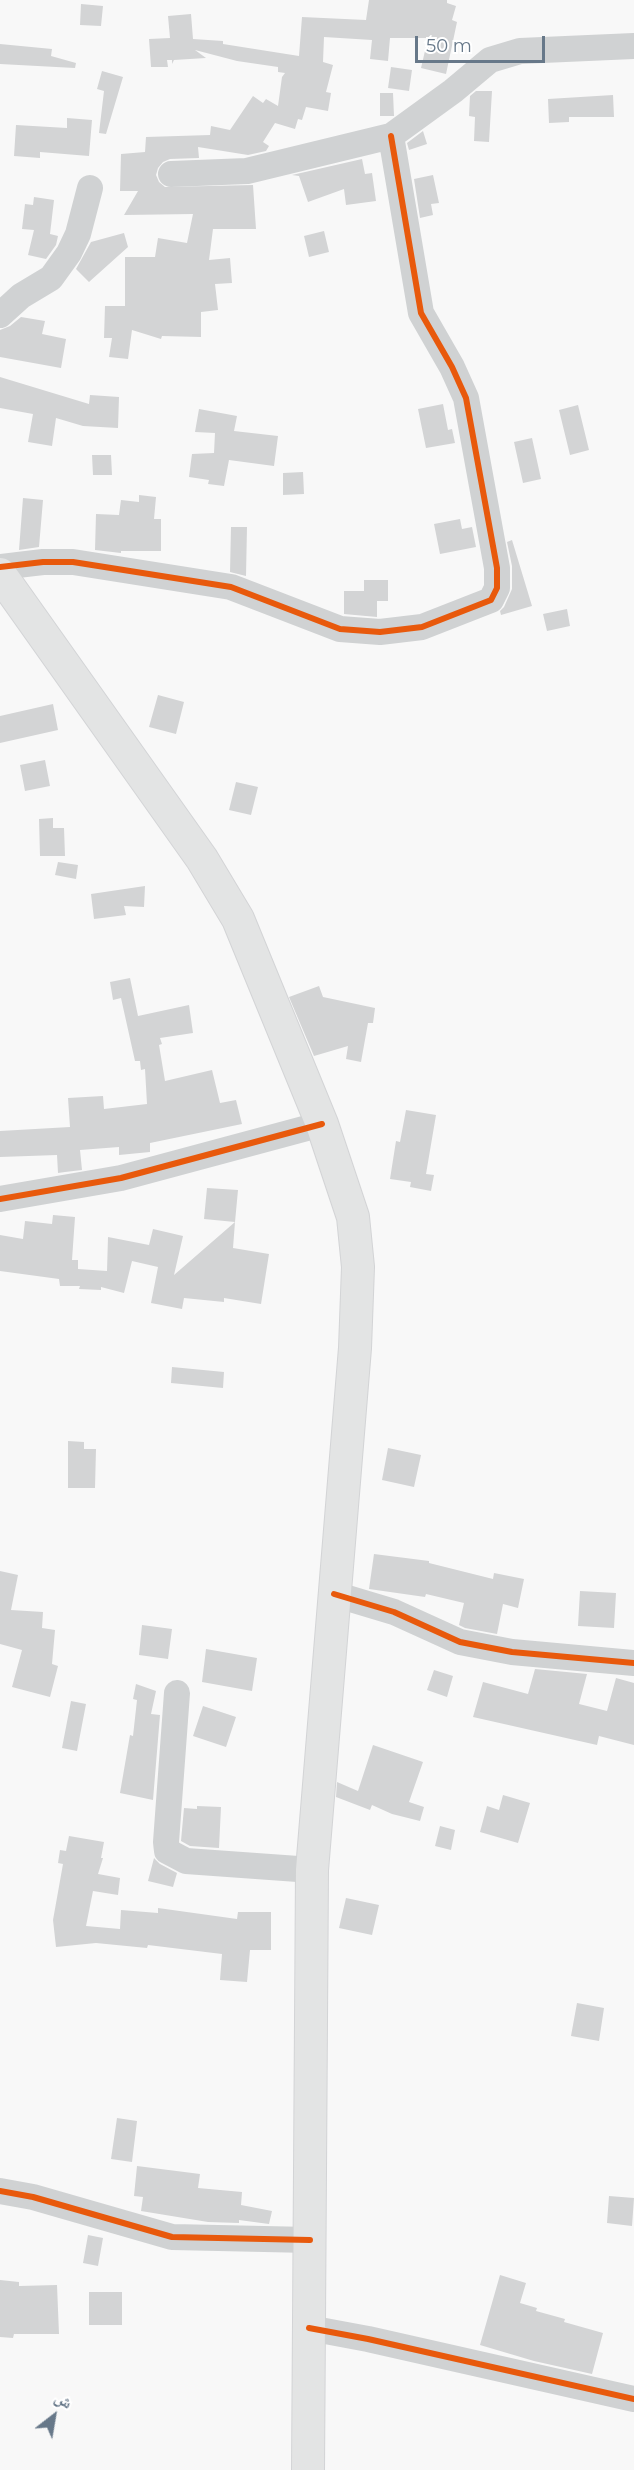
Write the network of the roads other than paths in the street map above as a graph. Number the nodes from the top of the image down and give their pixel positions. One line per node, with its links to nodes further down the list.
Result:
1 (634, 46): 2 (street)
2 (391, 136): 3 (street); 6 (street)
3 (171, 174)
4 (90, 188): 5 (street)
5 (0, 315)
6 (0, 567)
7 (0, 574): 8 (main road)
8 (322, 1124): 9 (street); 10 (main road)
9 (0, 1199)
10 (334, 1594): 11 (street); 13 (main road)
11 (634, 1663)
12 (177, 1693): 13 (street)
13 (312, 1870): 15 (main road)
14 (0, 2191): 15 (street)
15 (310, 2240): 16 (main road)
16 (309, 2328): 17 (street); 18 (main road)
17 (634, 2399)
18 (308, 2470)

